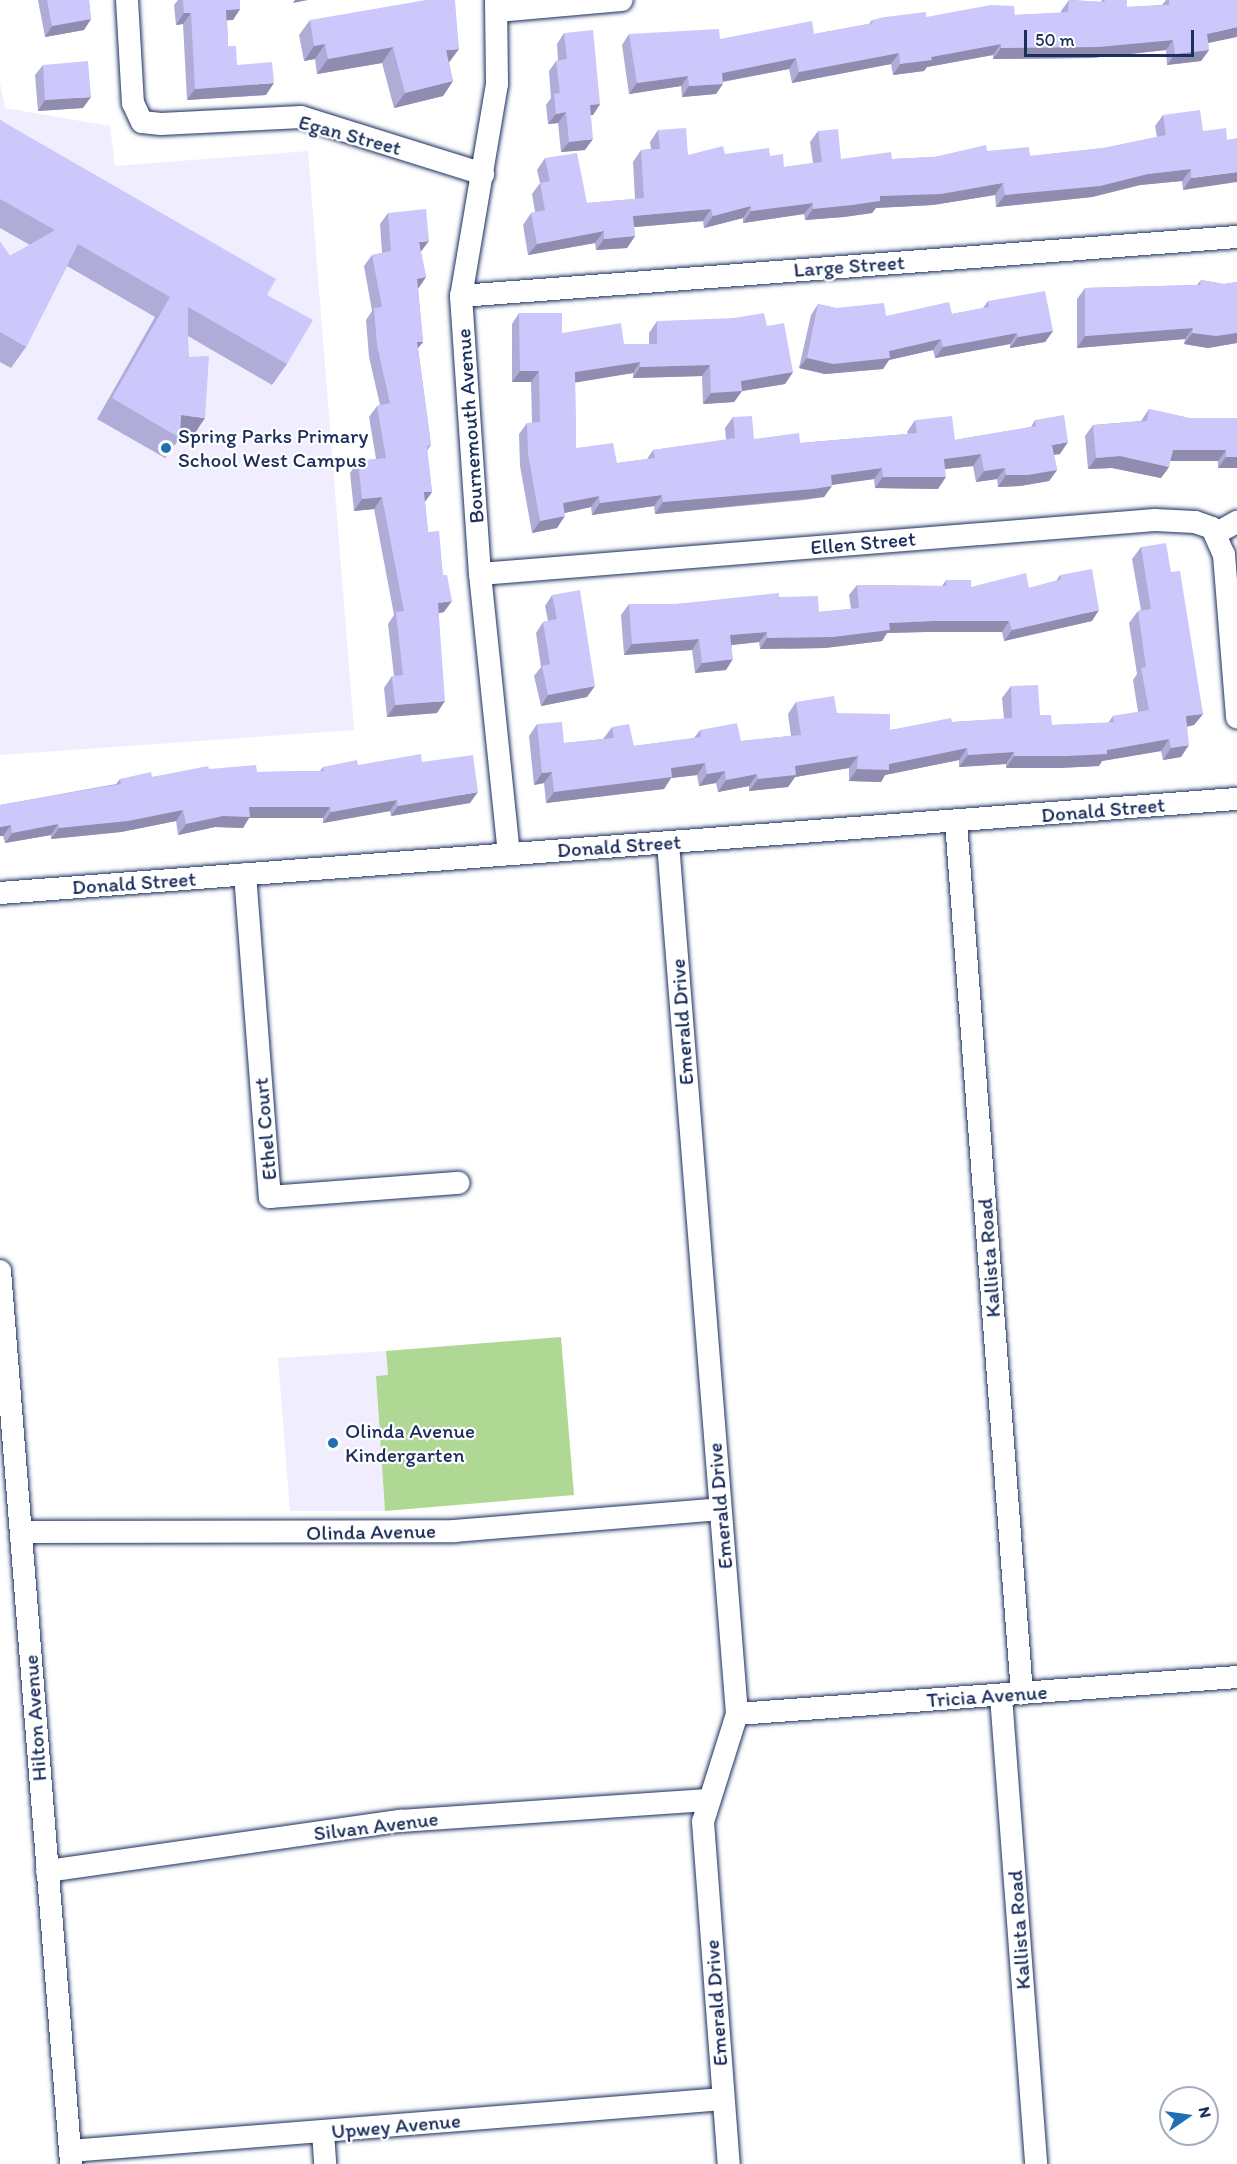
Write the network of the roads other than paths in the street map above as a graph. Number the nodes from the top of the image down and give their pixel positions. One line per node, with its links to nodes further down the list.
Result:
1 (127, 0): 4 (street, Egan Street)
2 (622, 0): 3 (street)
3 (497, 5): 4 (street, Bournemouth Avenue)
4 (483, 174): 6 (street, Bournemouth Avenue)
5 (1237, 237): 6 (street, Large Street)
6 (461, 296): 9 (street, Bournemouth Avenue)
7 (1237, 522): 8 (street)
8 (1215, 534): 9 (street, Ellen Street); 10 (street)
9 (480, 574): 14 (street, Bournemouth Avenue)
10 (1237, 717)
11 (1237, 799): 12 (street, Donald Street)
12 (956, 822): 13 (street, Donald Street); 22 (street, Kallista Road)
13 (668, 843): 14 (street, Donald Street); 19 (street, Emerald Drive)
14 (509, 854): 15 (street, Donald Street)
15 (245, 874): 16 (street, Donald Street); 17 (street, Ethel Court)
16 (0, 893)
17 (458, 1183)
18 (0, 1271): 20 (street, Hilton Avenue)
19 (720, 1509): 20 (street, Olinda Avenue); 23 (street, Emerald Drive)
20 (21, 1532): 25 (street, Hilton Avenue)
21 (1237, 1677): 22 (street, Tricia Avenue)
22 (1011, 1695): 23 (street, Tricia Avenue); 31 (street, Kallista Road)
23 (737, 1714): 24 (street, Emerald Drive)
24 (707, 1800): 25 (street, Silvan Avenue); 26 (street, Emerald Drive)
25 (47, 1871): 28 (street, Hilton Avenue)
26 (723, 2099): 27 (street, Upwey Avenue); 30 (street, Emerald Drive)
27 (323, 2132): 28 (street, Upwey Avenue); 29 (street)
28 (70, 2157)
29 (325, 2164)
30 (729, 2164)
31 (1036, 2164)

